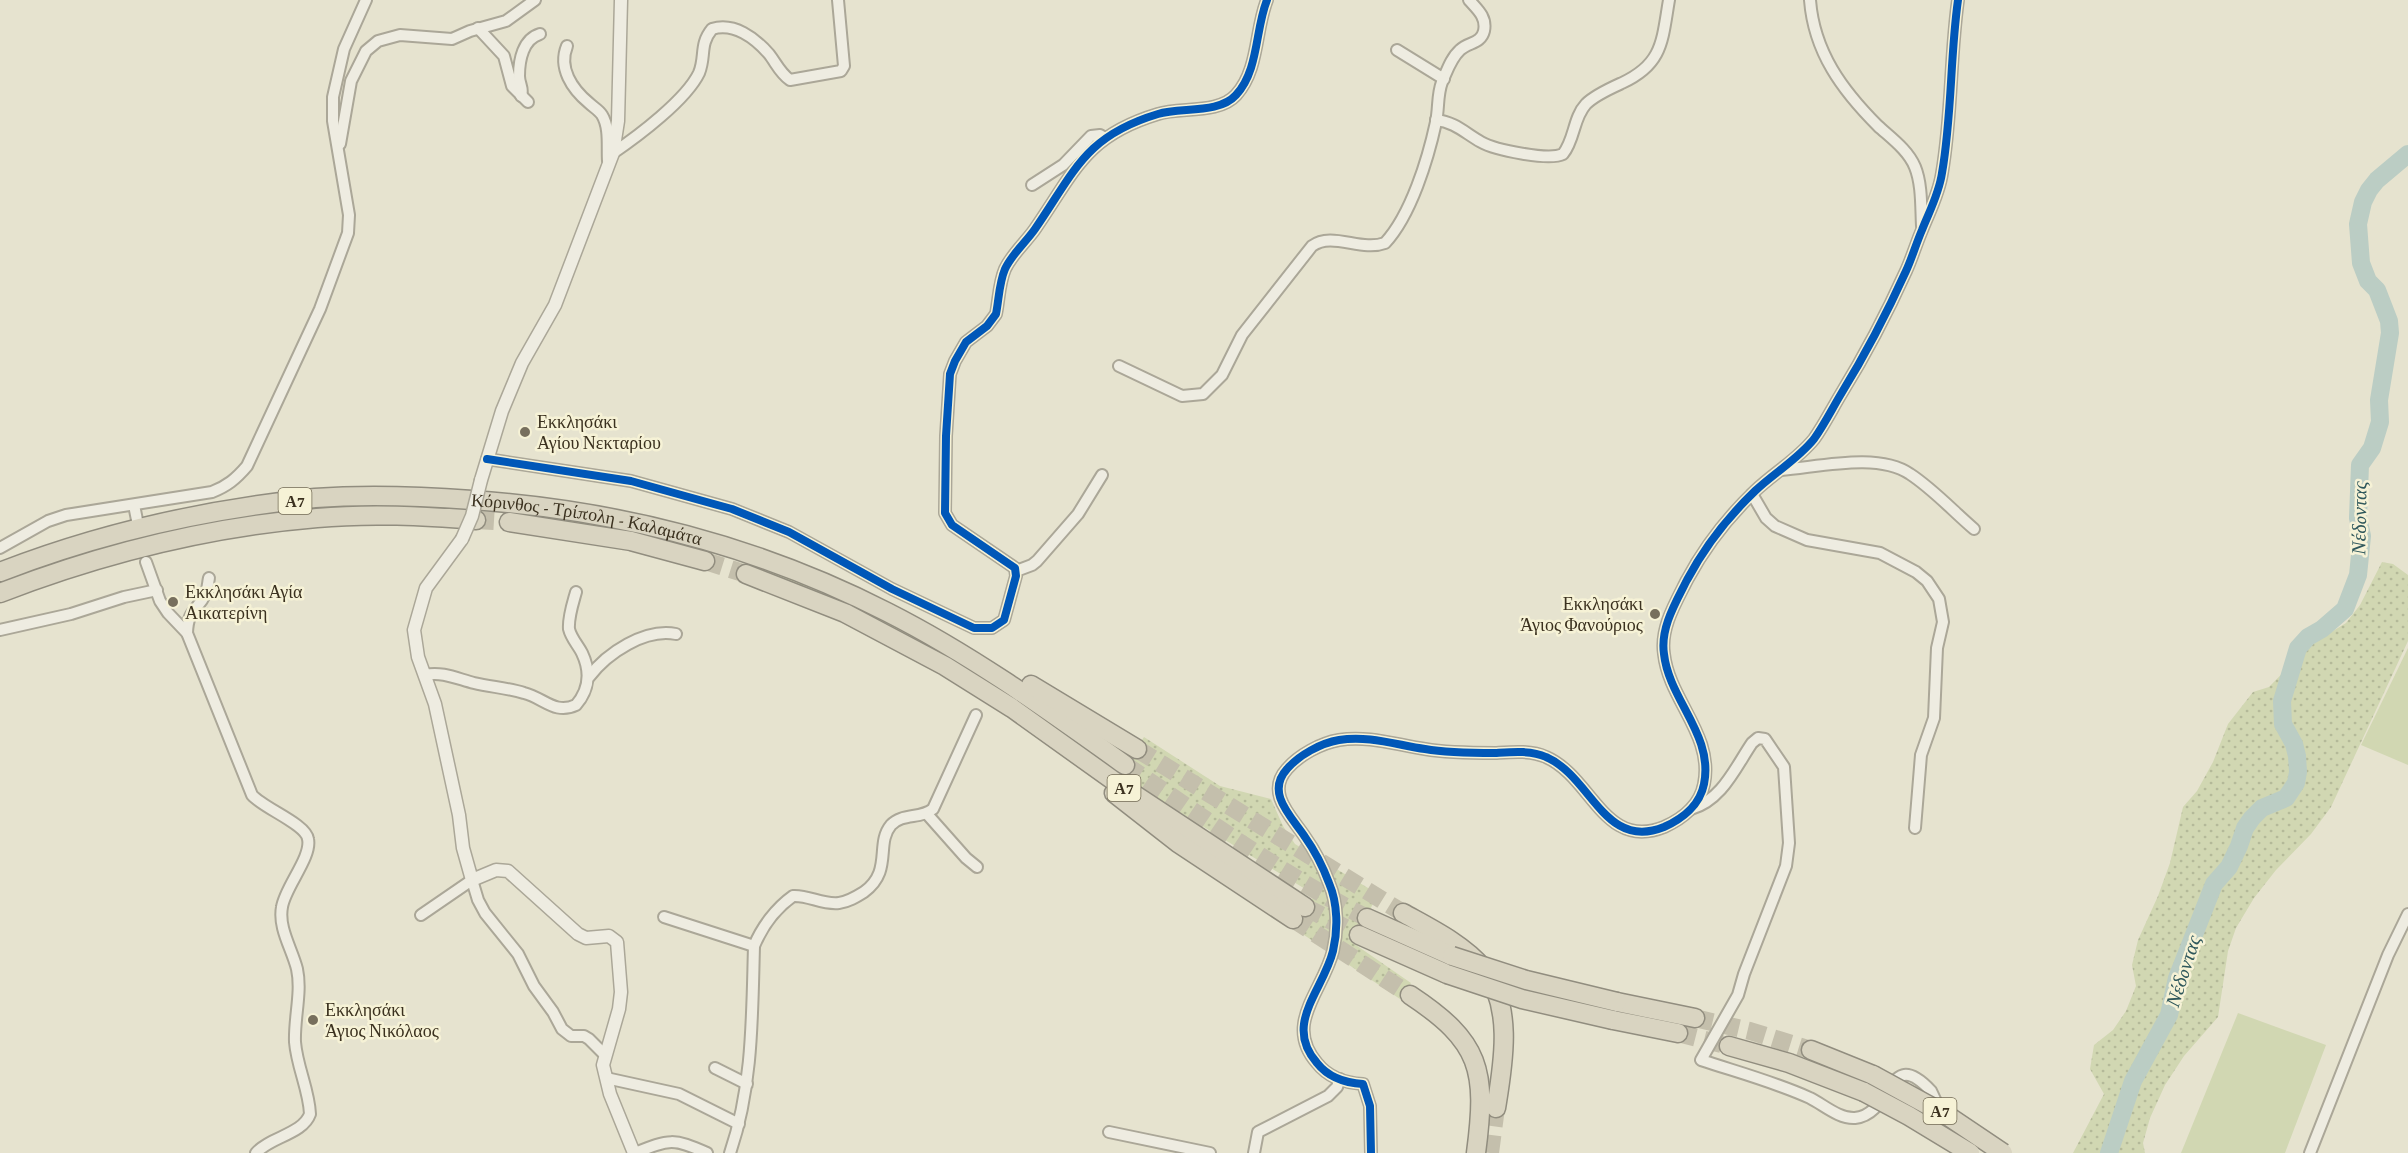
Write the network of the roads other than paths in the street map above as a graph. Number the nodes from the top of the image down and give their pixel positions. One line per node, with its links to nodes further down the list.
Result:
1 (366, 0): 19 (street)
2 (535, 0): 10 (street)
3 (621, 0): 20 (street)
4 (838, 0): 20 (street)
5 (1267, 0): 18 (street)
6 (1469, 0): 16 (street)
7 (1669, 0): 17 (street)
8 (1810, 0): 22 (street)
9 (1958, 0): 22 (street)
10 (490, 26): 11 (street); 13 (street)
11 (478, 28): 13 (street); 19 (street)
12 (540, 34): 13 (street)
13 (490, 39)
14 (567, 46): 20 (street)
15 (1397, 50): 16 (street)
16 (1444, 79): 17 (street)
17 (1436, 120): 23 (street)
18 (1105, 138): 21 (street); 37 (street)
19 (339, 150): 28 (street)
20 (610, 159): 24 (street)
21 (1032, 185)
22 (1922, 229): 25 (street)
23 (1119, 366)
24 (487, 459): 37 (street); 47 (street, bridge)
25 (1781, 470): 27 (street); 32 (street)
26 (1102, 475): 37 (street)
27 (1752, 494): 52 (street); 54 (street)
28 (134, 505): 29 (street); 33 (street)
29 (137, 520)
30 (476, 520): 42 (highway, Κόρινθος - Τρίπολη - Καλαμάτα / Α7)
31 (509, 522): 34 (highway, Κόρινθος - Τρίπολη - Καλαμάτα)
32 (1974, 529)
33 (0, 548)
34 (705, 561)
35 (146, 562): 40 (street)
36 (0, 572): 44 (highway, Κόρινθος - Τρίπολη - Καλαμάτα / Α7)
37 (1016, 572)
38 (746, 574): 57 (highway)
39 (209, 578): 45 (street)
40 (157, 590): 43 (street); 45 (street)
41 (576, 592): 48 (street)
42 (0, 593)
43 (0, 630)
44 (920, 630): 50 (highway); 51 (highway, Κόρινθος - Τρίπολη - Καλαμάτα / Α7)
45 (187, 633): 78 (street)
46 (676, 634): 48 (street)
47 (425, 675): 48 (street); 56 (street)
48 (589, 677)
49 (976, 715): 53 (street)
50 (1137, 749)
51 (1125, 765)
52 (1690, 809): 73 (street); 86 (street)
53 (927, 814): 55 (street); 64 (street)
54 (1915, 828)
55 (977, 867)
56 (472, 880): 60 (street); 70 (street); 70 (street)
57 (1299, 913)
58 (1403, 913): 75 (highway)
59 (2408, 914): 89 (street)
60 (420, 915)
61 (664, 916): 64 (street)
62 (1367, 918): 66 (highway, bridge)
63 (1359, 935): 67 (highway, bridge)
64 (754, 946): 74 (street)
65 (1410, 994): 85 (highway)
66 (1695, 1018)
67 (1678, 1033)
68 (1729, 1046): 87 (highway, Α7, bridge)
69 (1811, 1050): 88 (highway, Α7, bridge)
70 (604, 1054): 72 (street)
71 (715, 1068): 74 (street)
72 (606, 1078): 76 (street); 79 (street)
73 (1340, 1079): 83 (street); 84 (street)
74 (747, 1084): 76 (street)
75 (1496, 1108)
76 (739, 1124): 81 (street)
77 (1109, 1132): 82 (street)
78 (256, 1153)
79 (635, 1153): 80 (street)
80 (707, 1153)
81 (730, 1153)
82 (1210, 1153)
83 (1254, 1153)
84 (1371, 1153)
85 (1476, 1153)
86 (1960, 1153)
87 (1970, 1153)
88 (2003, 1153)
89 (2310, 1153)

